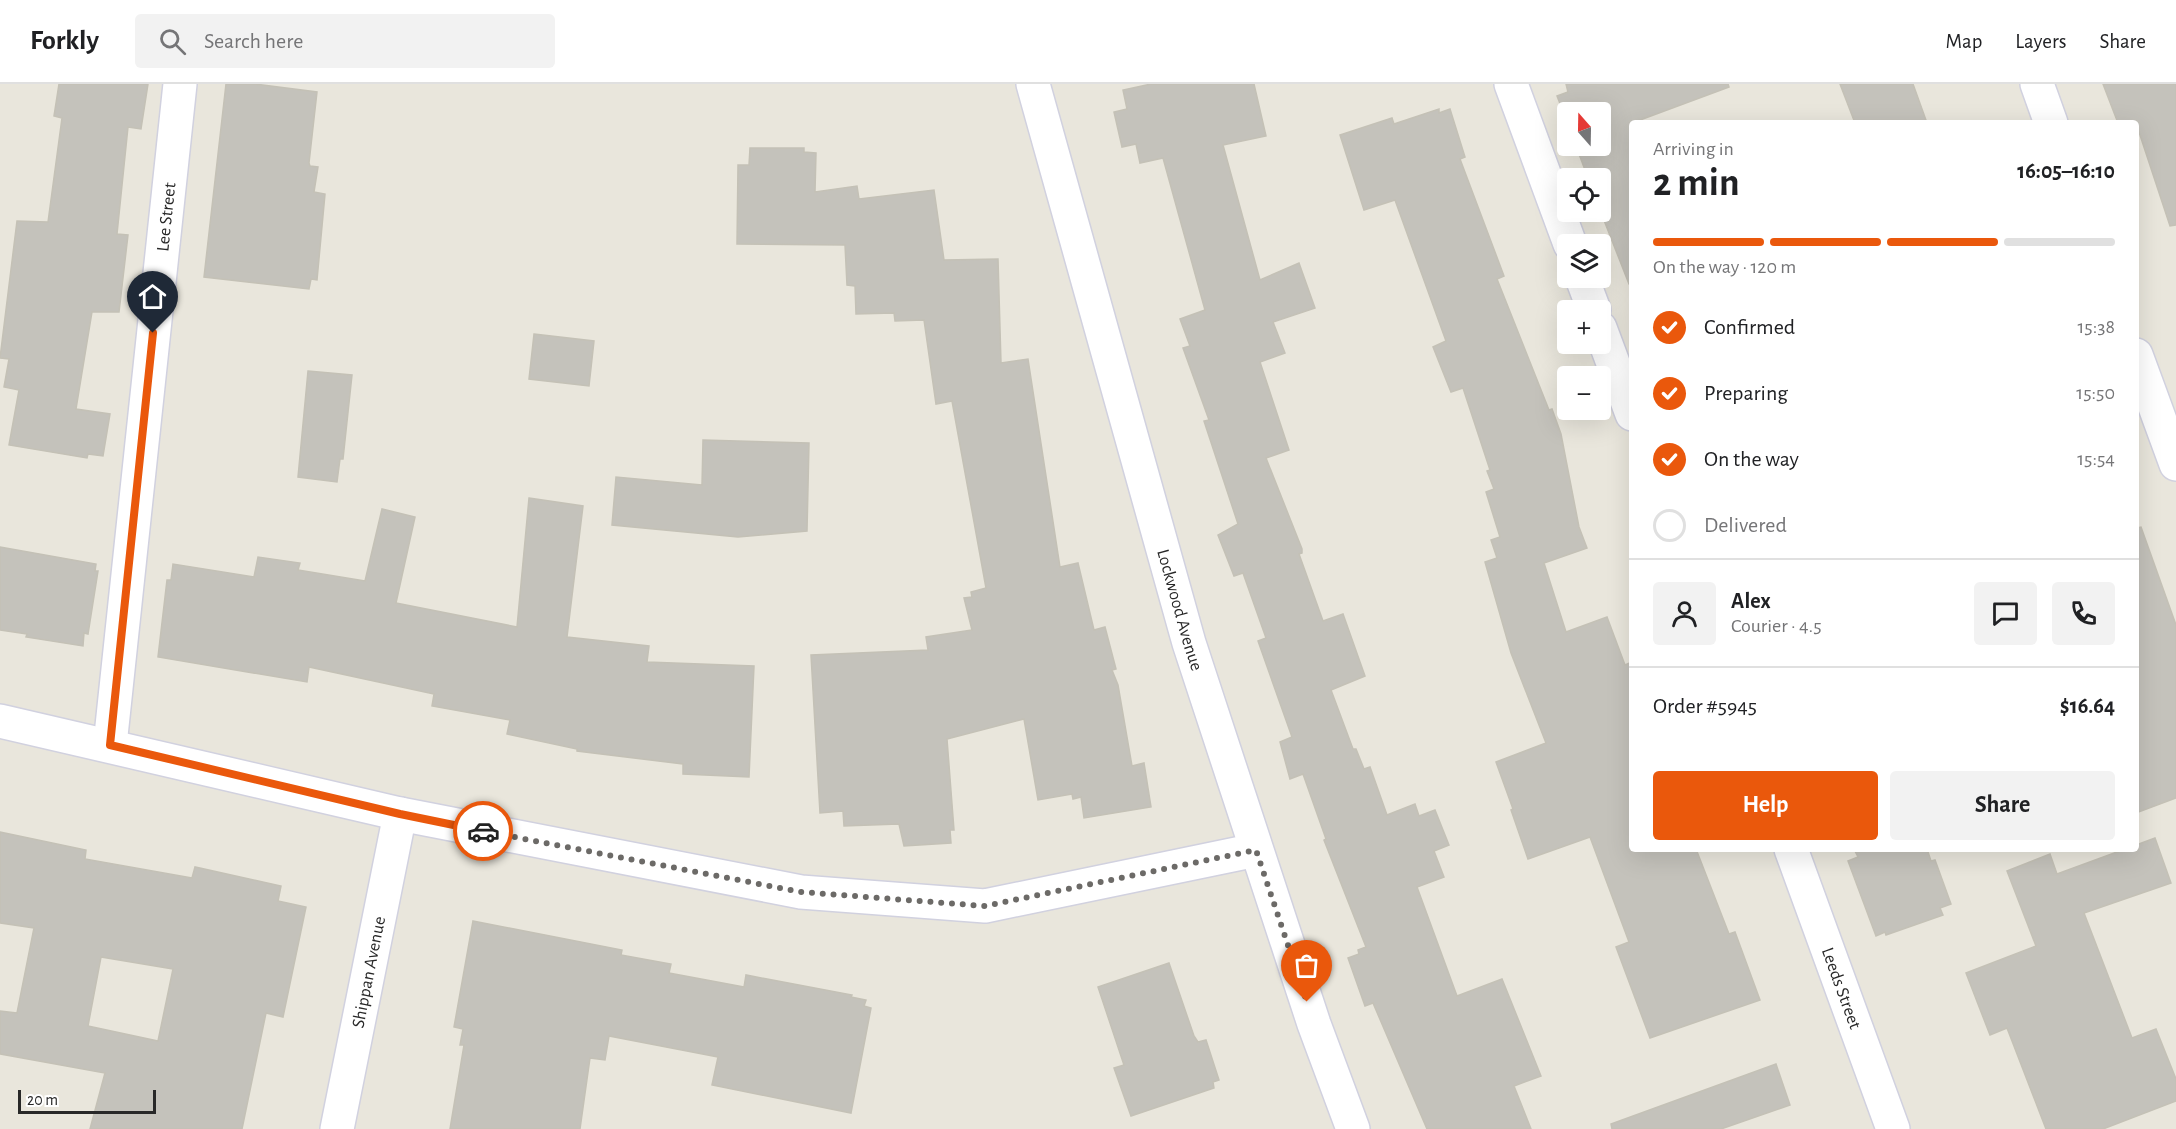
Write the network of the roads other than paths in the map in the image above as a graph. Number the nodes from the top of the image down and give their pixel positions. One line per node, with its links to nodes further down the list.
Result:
1 (180, 84): 12 (street, Lee Street)
2 (1033, 84): 14 (street, Lockwood Avenue)
3 (1511, 84): 6 (street)
4 (2037, 84): 5 (street)
5 (2050, 120)
6 (1566, 234)
7 (1610, 354): 9 (street)
8 (2139, 363): 10 (street)
9 (1629, 406)
10 (2176, 464)
11 (0, 721): 12 (street)
12 (110, 745): 13 (street)
13 (400, 814): 14 (street); 16 (street, Shippan Avenue)
14 (1256, 850): 17 (street, Lockwood Avenue)
15 (1792, 852): 18 (street, Leeds Street)
16 (337, 1129)
17 (1353, 1129)
18 (1893, 1129)

